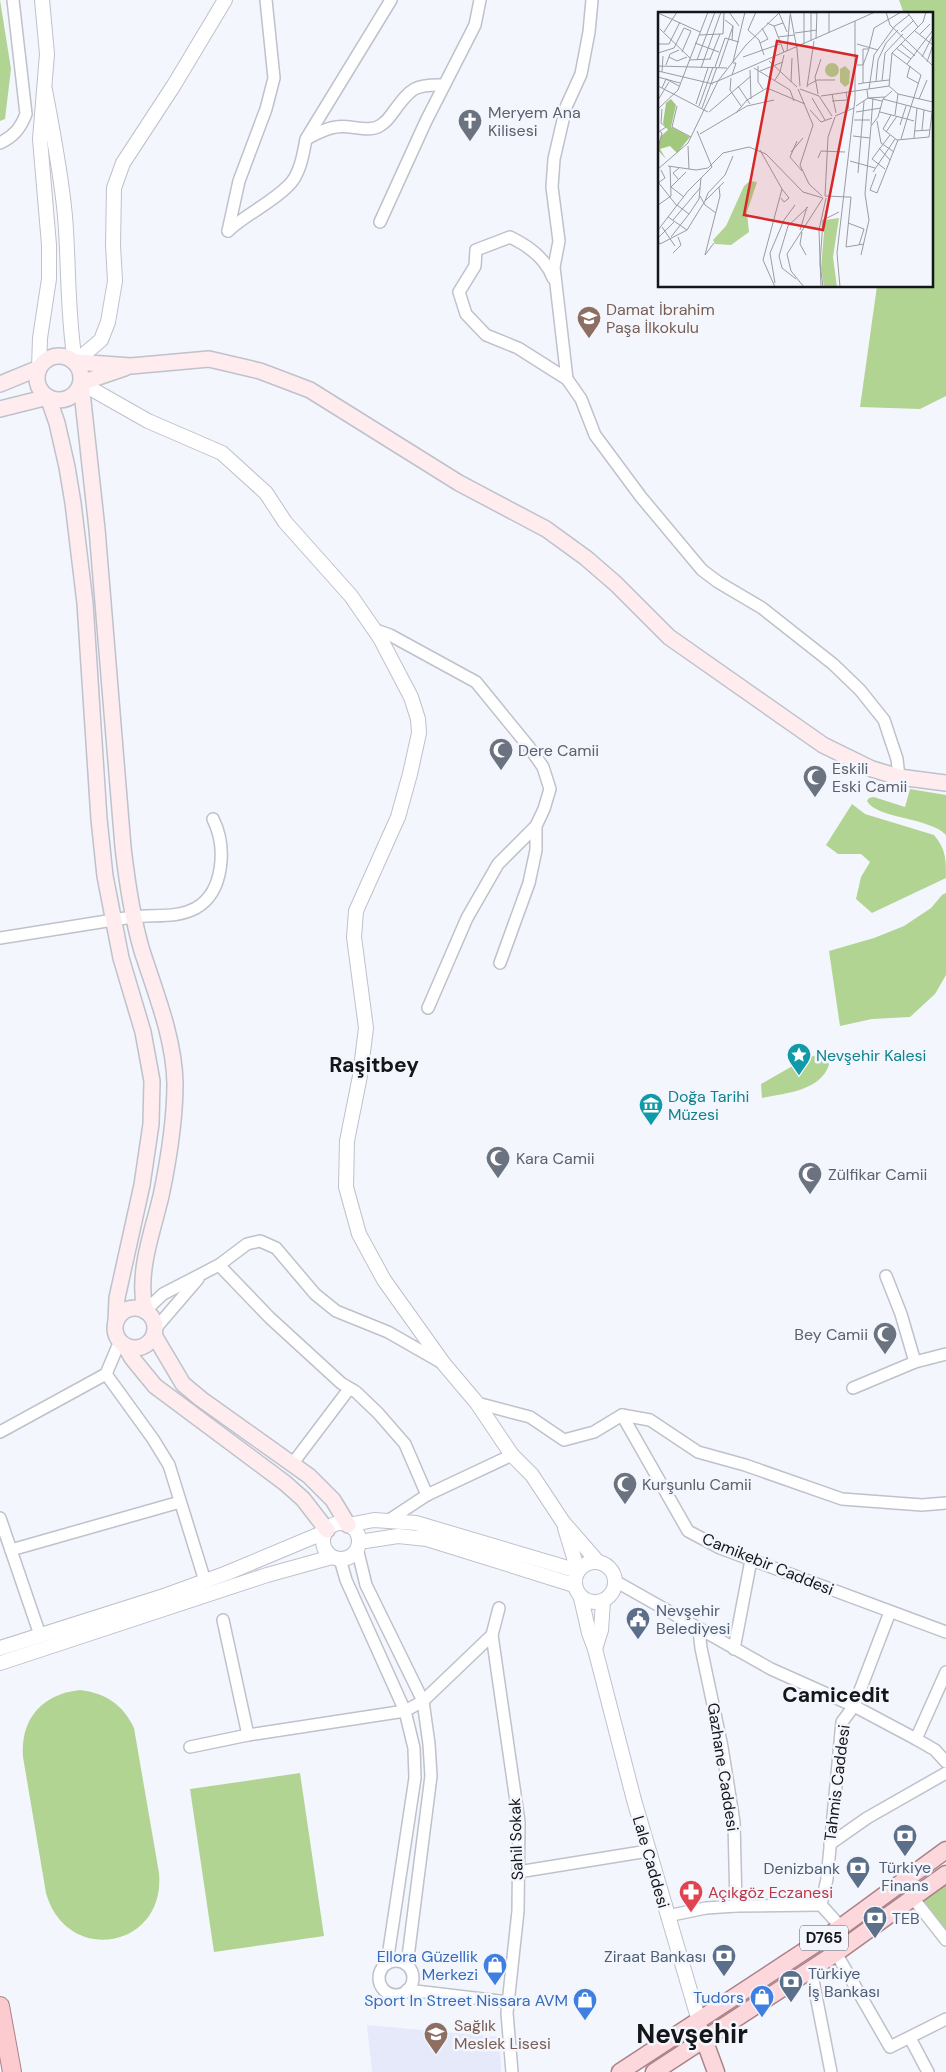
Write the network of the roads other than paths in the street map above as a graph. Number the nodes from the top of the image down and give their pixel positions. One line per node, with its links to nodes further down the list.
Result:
1 (13, 0): 10 (street)
2 (42, 0): 9 (street)
3 (225, 0): 15 (street)
4 (266, 0): 11 (street)
5 (391, 0): 11 (street)
6 (480, 0): 8 (street)
7 (592, 0): 14 (street)
8 (444, 85): 11 (street); 13 (street)
9 (45, 90): 10 (street); 15 (street); 17 (street)
10 (25, 91): 12 (street)
11 (306, 139)
12 (0, 144)
13 (380, 222)
14 (557, 288): 18 (street); 18 (street)
15 (75, 362): 16 (main road); 17 (main road); 20 (main road)
16 (131, 366): 20 (main road); 24 (main road)
17 (39, 368): 19 (main road); 21 (main road)
18 (567, 379): 24 (street)
19 (0, 384)
20 (81, 384): 21 (main road); 23 (street); 28 (main road)
21 (48, 397): 22 (main road); 29 (main road)
22 (0, 409)
23 (373, 629): 27 (street); 42 (street)
24 (898, 777): 25 (main road)
25 (946, 783)
26 (213, 819): 28 (street)
27 (536, 826): 31 (street); 32 (street)
28 (134, 917): 29 (street); 36 (main road)
29 (113, 922): 30 (street); 37 (main road)
30 (0, 938)
31 (500, 963)
32 (428, 1008)
33 (219, 1265): 34 (street); 42 (street); 45 (street)
34 (202, 1274): 36 (street); 38 (street)
35 (886, 1276): 41 (street)
36 (145, 1310): 37 (main road); 38 (main road)
37 (116, 1321): 39 (main road)
38 (154, 1332): 39 (main road); 50 (main road)
39 (122, 1343): 43 (street); 58 (main road)
40 (946, 1354): 41 (street)
41 (915, 1362): 44 (street)
42 (444, 1364): 46 (street)
43 (106, 1374): 48 (street); 52 (street)
44 (853, 1388)
45 (349, 1389): 50 (street); 51 (street)
46 (477, 1403): 47 (street); 49 (street)
47 (622, 1415): 53 (street); 62 (street, Camikebir Caddesi)
48 (0, 1432)
49 (512, 1455): 51 (street); 56 (street)
50 (293, 1463): 57 (main road)
51 (427, 1495): 55 (street)
52 (180, 1502): 60 (street); 65 (street)
53 (946, 1503)
54 (0, 1518): 60 (street)
55 (389, 1520): 57 (street); 64 (street)
56 (563, 1522): 63 (street); 64 (street)
57 (348, 1525): 58 (street); 59 (street)
58 (326, 1531): 61 (street); 65 (street)
59 (358, 1545): 61 (street); 67 (street); 82 (street)
60 (11, 1550): 76 (street)
61 (336, 1558): 80 (street); 84 (street)
62 (751, 1560): 71 (street, Camikebir Caddesi); 79 (street)
63 (598, 1562): 64 (street); 66 (street)
64 (578, 1571): 67 (street)
65 (205, 1581): 76 (street)
66 (615, 1581): 69 (street); 73 (street)
67 (574, 1585): 68 (street)
68 (581, 1598): 69 (street); 78 (street, Lale Caddesi)
69 (603, 1601): 78 (street)
70 (499, 1608): 75 (street, Sahil Sokak)
71 (890, 1612): 74 (street, Camikebir Caddesi); 83 (street, Tahmis Caddesi)
72 (223, 1620): 85 (street)
73 (699, 1630): 79 (street); 97 (street, Gazhane Caddesi)
74 (946, 1632)
75 (492, 1635): 82 (street); 93 (street, Sahil Sokak)
76 (40, 1636): 77 (street)
77 (0, 1648)
78 (596, 1648): 92 (street, Lale Caddesi)
79 (734, 1649): 83 (street)
80 (0, 1662)
81 (946, 1672): 86 (street)
82 (423, 1701): 84 (street); 103 (street)
83 (854, 1706): 86 (street); 90 (street, Tahmis Caddesi)
84 (405, 1711): 85 (street); 102 (street)
85 (248, 1735): 87 (street)
86 (916, 1739): 88 (street)
87 (190, 1747)
88 (946, 1762)
89 (946, 1773): 90 (street)
90 (830, 1844): 96 (street, Tahmis Caddesi)
91 (946, 1850): 99 (main road, D765)
92 (648, 1851): 93 (street); 98 (street, Lale Caddesi)
93 (518, 1872): 106 (street, Sahil Sokak)
94 (946, 1874): 95 (main road, D765)
95 (913, 1898): 100 (street); 101 (main road, D765)
96 (821, 1905): 97 (street); 99 (street)
97 (736, 1906): 98 (street)
98 (667, 1916): 109 (street, Lale Caddesi)
99 (841, 1927): 109 (main road, D765)
100 (946, 1940)
101 (836, 1953): 104 (main road, D765); 110 (street)
102 (388, 1963): 103 (street); 105 (street)
103 (407, 1965): 105 (street)
104 (811, 1970): 111 (main road, D765); 117 (street)
105 (407, 1990): 106 (street)
106 (508, 2002): 113 (street, Sahil Sokak)
107 (0, 2006): 112 (highway)
108 (946, 2019): 110 (street)
109 (698, 2022): 111 (main road, Lale Caddesi); 114 (main road, D765)
110 (910, 2038): 118 (street)
111 (703, 2040): 115 (main road, D765); 116 (main road, Lale Caddesi)
112 (12, 2072)
113 (512, 2072)
114 (620, 2072)
115 (654, 2072)
116 (716, 2072)
117 (831, 2072)
118 (928, 2072)

